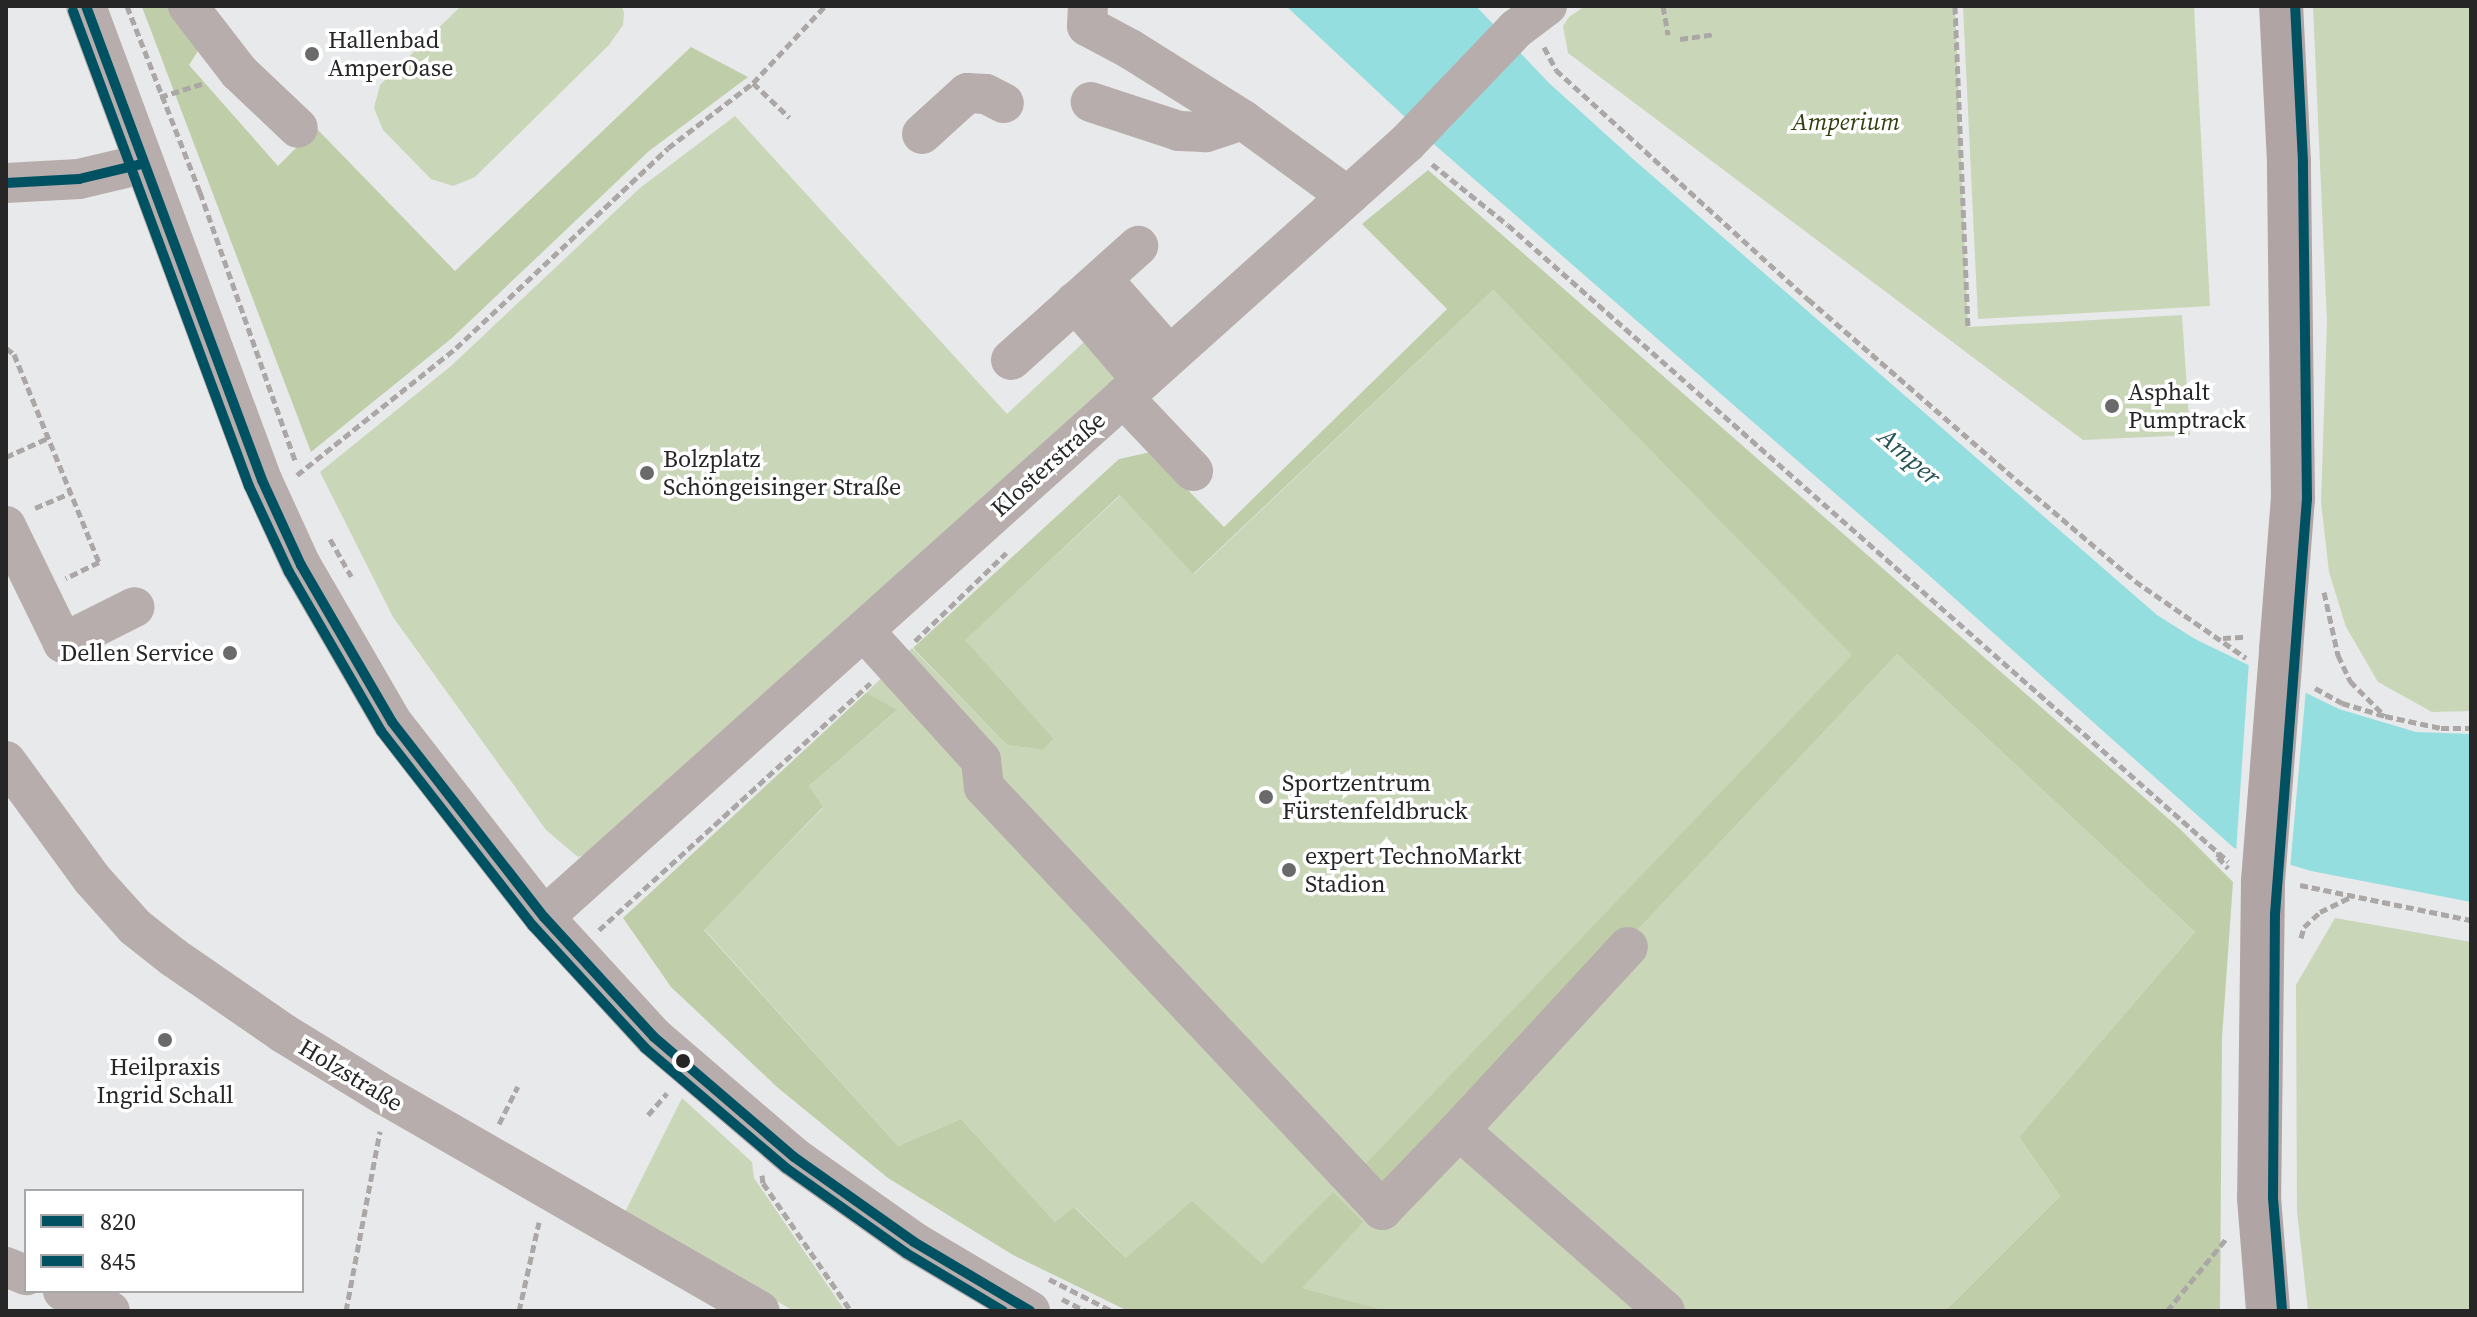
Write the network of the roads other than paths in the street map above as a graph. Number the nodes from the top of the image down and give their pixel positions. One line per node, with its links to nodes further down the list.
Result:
1 (86, 6): 11 (street)
2 (188, 6): 9 (street)
3 (2281, 6): 28 (main road, bridge)
4 (1088, 16): 8 (street)
5 (1529, 19): 13 (street, Klosterstraße)
6 (1091, 102): 8 (street)
7 (1004, 103): 10 (street)
8 (1243, 120): 13 (street)
9 (298, 128)
10 (922, 134)
11 (142, 164): 12 (street); 23 (street)
12 (6, 183)
13 (1346, 195): 17 (street, Klosterstraße)
14 (1138, 246): 15 (street)
15 (1089, 290): 16 (street); 17 (street)
16 (1011, 360)
17 (1145, 377): 18 (street); 21 (street, Klosterstraße)
18 (1193, 471)
19 (19, 518): 20 (street)
20 (135, 607)
21 (864, 631): 23 (street, Klosterstraße); 25 (street)
22 (6, 761): 30 (street, Holzstraße)
23 (561, 903): 27 (street)
24 (1628, 947): 25 (street)
25 (1459, 1130): 31 (street)
26 (68, 1293): 29 (street)
27 (1043, 1294)
28 (2268, 1302)
29 (110, 1311)
30 (760, 1311)
31 (1665, 1311)

